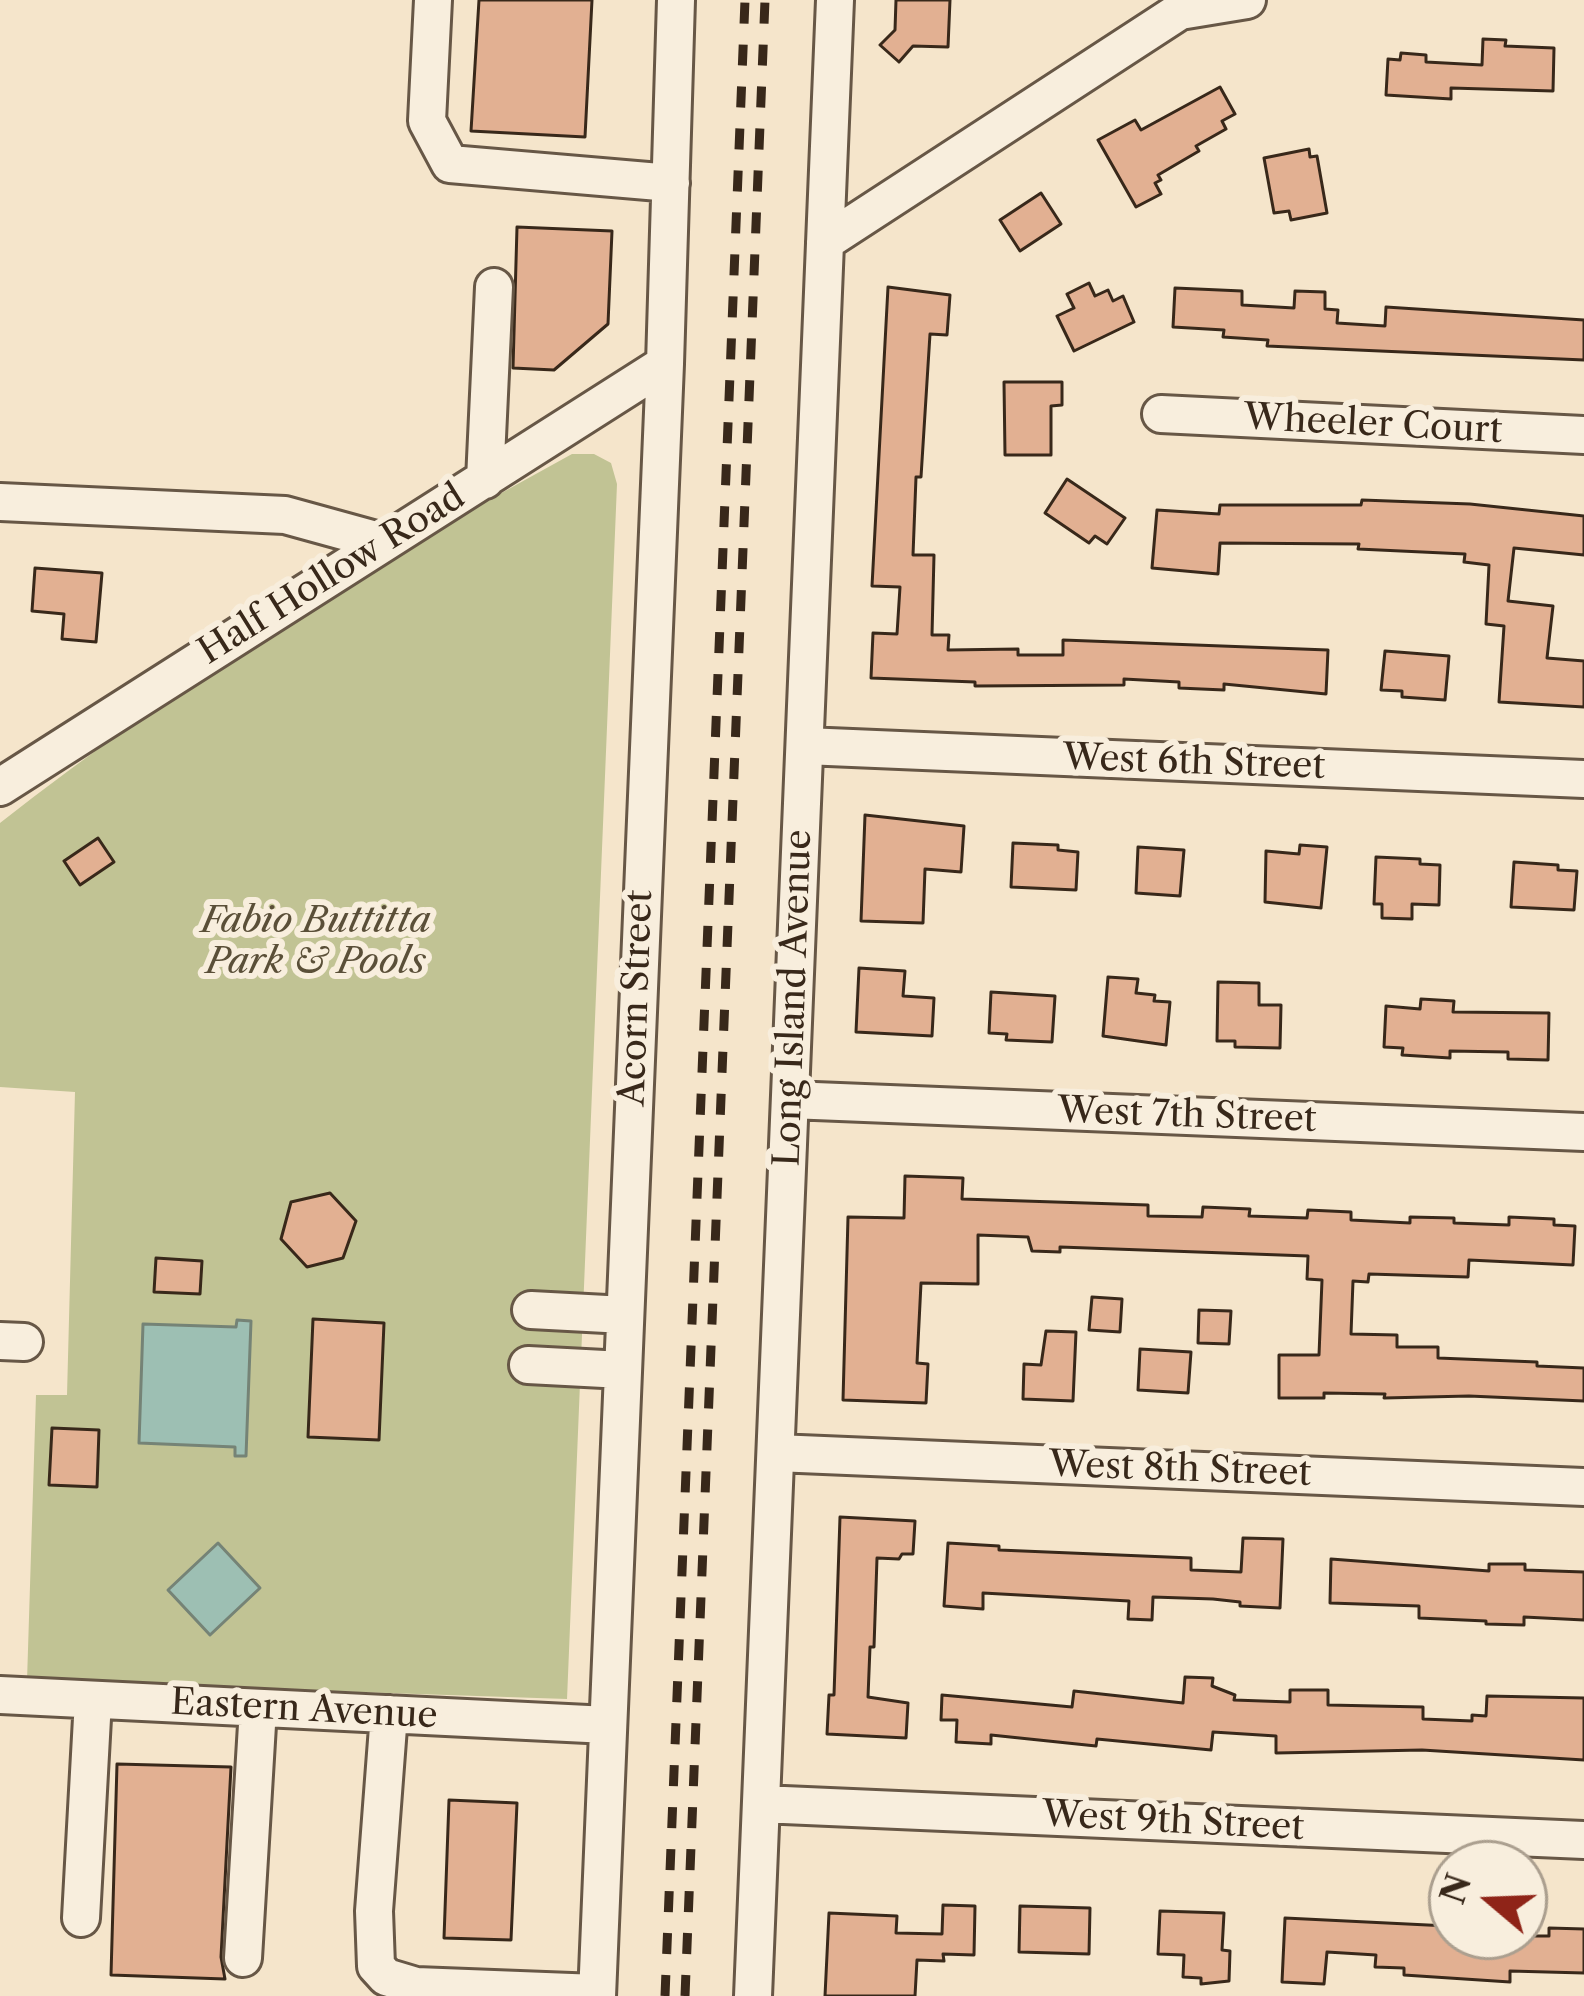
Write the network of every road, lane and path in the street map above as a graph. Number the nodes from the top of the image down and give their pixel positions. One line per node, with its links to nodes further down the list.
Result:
1 (433, 0): 5 (street)
2 (676, 0): 5 (street, Acorn Street)
3 (835, 0): 6 (street, Long Island Avenue)
4 (1247, 0): 6 (street)
5 (670, 183): 8 (street, Acorn Street)
6 (825, 242): 14 (street, Long Island Avenue)
7 (494, 287): 11 (street)
8 (665, 364): 11 (street, Half Hollow Road); 20 (street, Acorn Street)
9 (1161, 414): 10 (street, Wheeler Court)
10 (1584, 435)
11 (485, 480): 13 (street, Half Hollow Road)
12 (0, 502): 13 (street)
13 (383, 542): 16 (street, Half Hollow Road)
14 (805, 746): 15 (street, West 6th Street); 17 (street, Long Island Avenue)
15 (1584, 779)
16 (0, 787)
17 (790, 1100): 18 (street, West 7th Street); 23 (street, Long Island Avenue)
18 (1584, 1132)
19 (531, 1310): 20 (street)
20 (625, 1315): 22 (street, Acorn Street)
21 (528, 1365): 22 (street)
22 (622, 1370): 29 (street, Acorn Street)
23 (776, 1453): 24 (street, West 8th Street); 30 (street, Long Island Avenue)
24 (1584, 1486)
25 (0, 1695): 26 (street, Eastern Avenue)
26 (93, 1700): 27 (street, Eastern Avenue); 32 (street)
27 (258, 1708): 28 (street, Eastern Avenue); 33 (street)
28 (389, 1714): 29 (street, Eastern Avenue); 34 (street)
29 (608, 1725): 34 (street, Acorn Street)
30 (761, 1804): 31 (street, West 9th Street); 35 (street, Long Island Avenue)
31 (1584, 1840)
32 (81, 1918)
33 (243, 1958)
34 (597, 1995)
35 (753, 1996)

